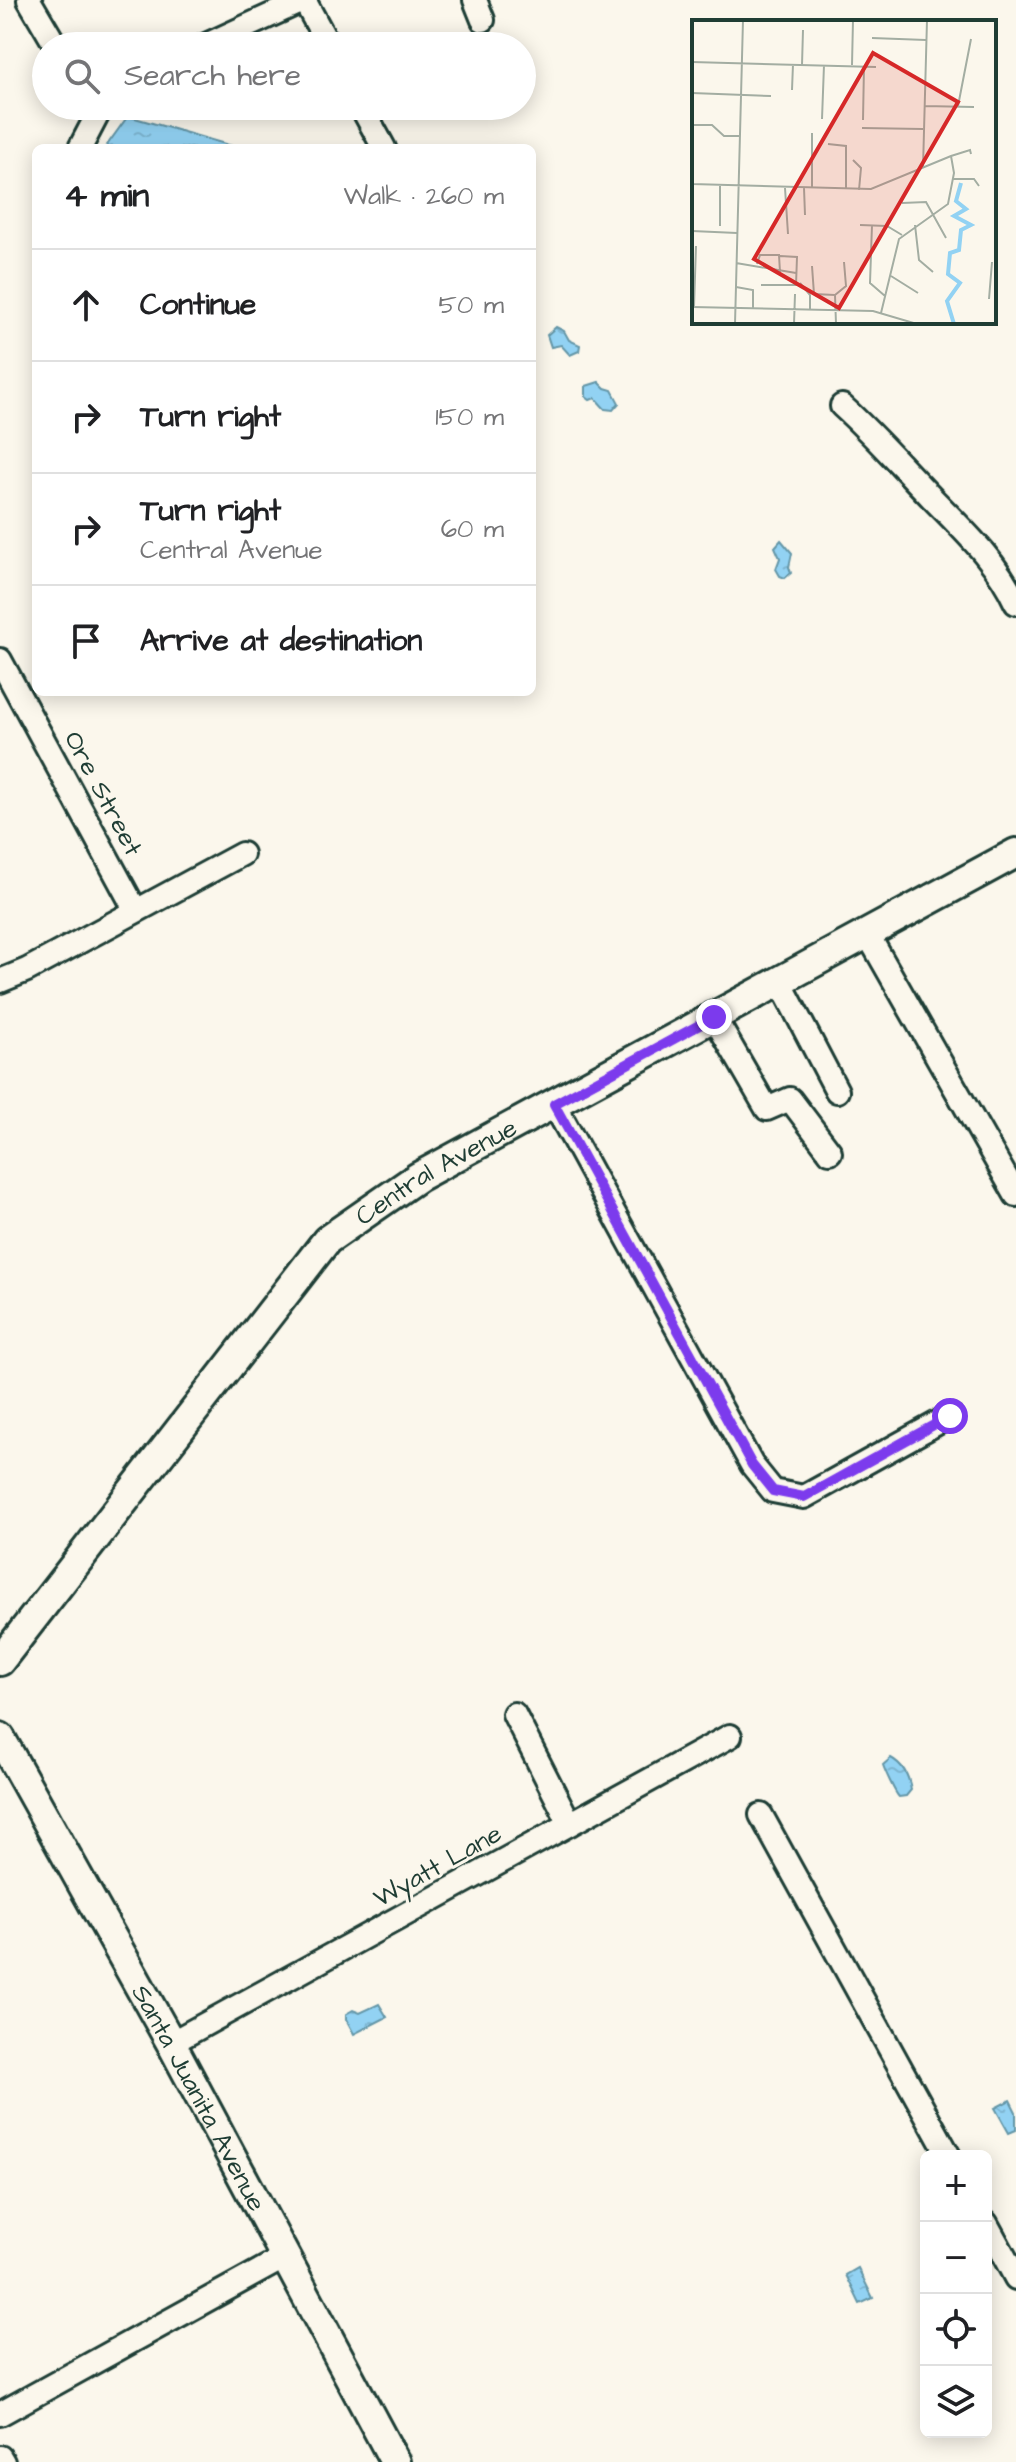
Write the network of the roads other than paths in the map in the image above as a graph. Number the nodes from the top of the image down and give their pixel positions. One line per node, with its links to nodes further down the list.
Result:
1 (29, 0): 2 (street)
2 (48, 32)
3 (234, 32): 4 (street)
4 (321, 32)
5 (95, 120): 7 (street)
6 (369, 120): 8 (street)
7 (82, 144)
8 (382, 144)
9 (842, 406): 10 (street)
10 (1016, 603)
11 (0, 660): 14 (street, Ore Street)
12 (1016, 853): 15 (street, Central Avenue)
13 (242, 854): 14 (street)
14 (136, 911): 16 (street)
15 (868, 935): 17 (street, Central Avenue); 22 (street)
16 (0, 981)
17 (780, 982): 18 (street, Central Avenue); 19 (street)
18 (714, 1017): 20 (street, Central Avenue); 21 (street)
19 (837, 1091)
20 (554, 1104): 23 (street); 24 (street, Central Avenue)
21 (830, 1152)
22 (1016, 1195)
23 (950, 1416)
24 (0, 1661)
25 (514, 1714): 29 (street)
26 (730, 1736): 29 (street, Wyatt Lane)
27 (0, 1737): 30 (street, Santa Juanita Avenue)
28 (761, 1815): 31 (street)
29 (570, 1824): 30 (street, Wyatt Lane)
30 (171, 2043): 33 (street, Santa Juanita Avenue)
31 (946, 2150)
32 (992, 2234): 34 (street)
33 (285, 2257): 35 (street); 36 (street, Santa Juanita Avenue)
34 (1016, 2278)
35 (0, 2414)
36 (395, 2462)

